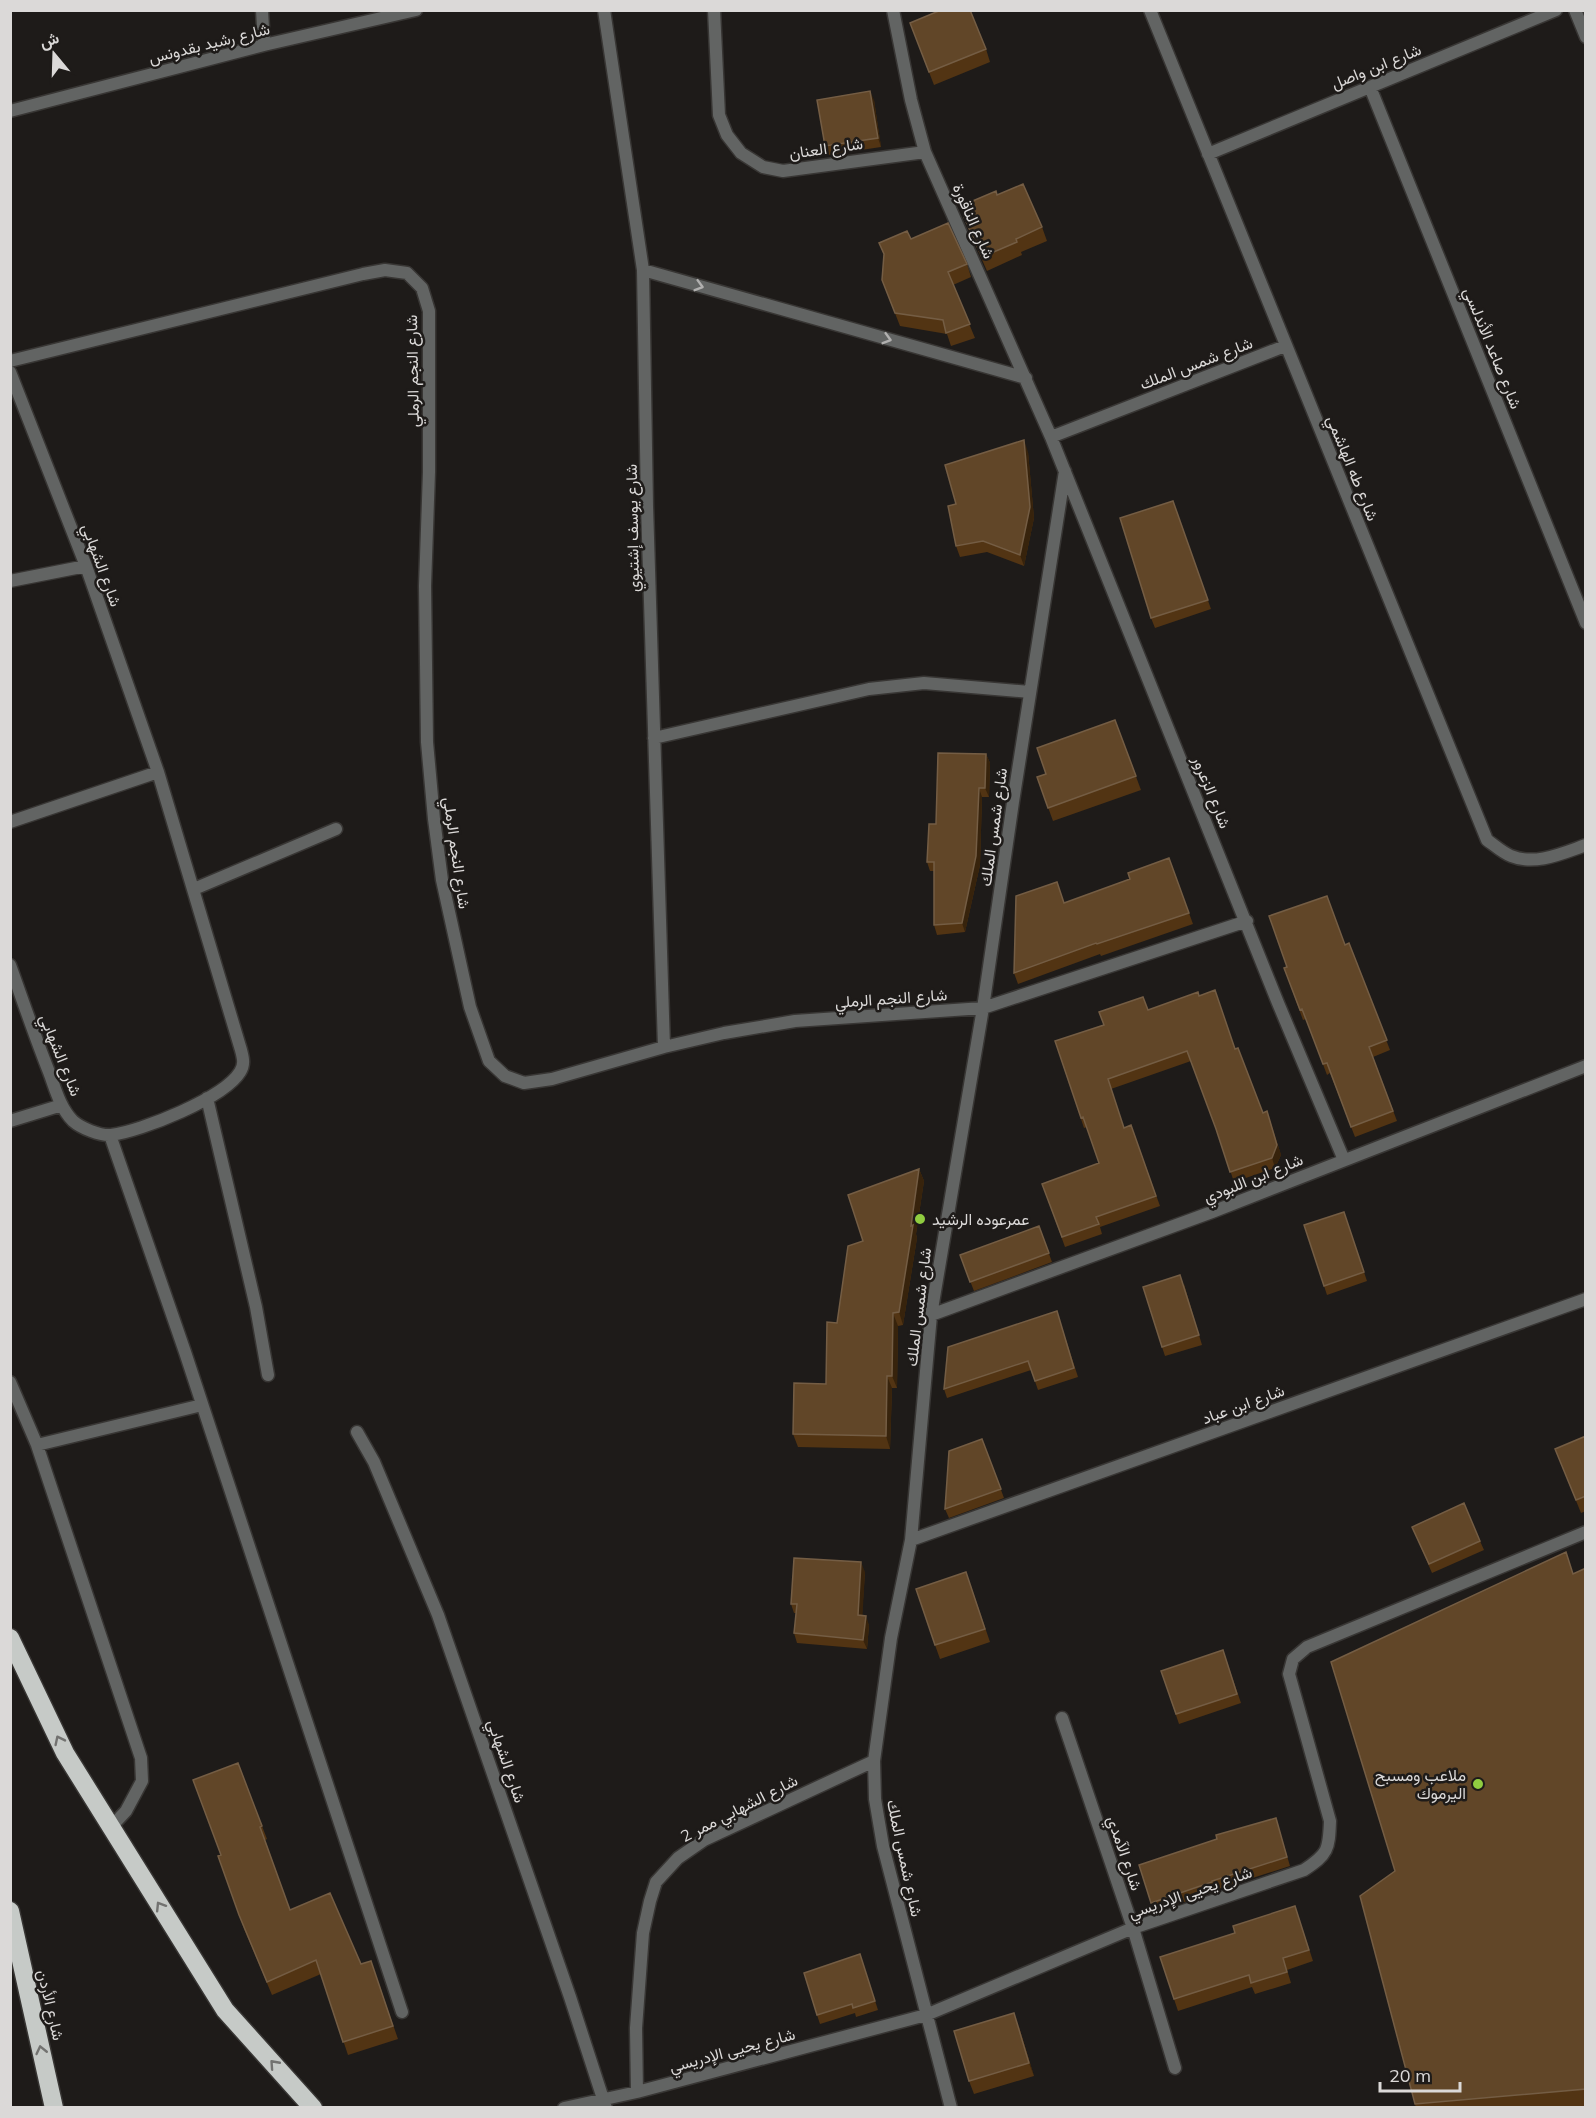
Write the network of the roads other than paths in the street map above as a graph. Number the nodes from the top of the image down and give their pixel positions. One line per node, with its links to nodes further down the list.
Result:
1 (262, 10): 10 (street)
2 (416, 10): 10 (street, شارع رشيد بقدونس)
3 (604, 10): 15 (street, شارع يوسف إشتيوي)
4 (714, 10): 13 (street, شارع العنان)
5 (893, 10): 13 (street, شارع الناقورة)
6 (1150, 10): 14 (street, شارع طه الهاشمي)
7 (1556, 10): 11 (street, شارع ابن واصل)
8 (1575, 10): 9 (street)
9 (1586, 37)
10 (264, 45): 12 (street, شارع رشيد بقدونس)
11 (1370, 87): 14 (street, شارع ابن واصل); 24 (street, شارع صاعد الأندلسي)
12 (10, 111)
13 (925, 152): 19 (street, شارع الناقورة)
14 (1208, 154): 16 (street, شارع طه الهاشمي)
15 (643, 270): 19 (street, one-way to 19); 26 (street, شارع يوسف إشتيوي)
16 (1285, 346): 20 (street, شارع شمس الملك); 30 (street, شارع طه الهاشمي)
17 (10, 361): 35 (street, شارع النجم الرملي)
18 (10, 372): 22 (street, شارع الشهابي)
19 (1026, 378): 20 (street, شارع الناقورة)
20 (1051, 437): 21 (street, شارع الزعرور)
21 (1065, 471): 25 (street, شارع شمس الملك); 32 (street, شارع الزعرور)
22 (86, 566): 23 (street); 27 (street, شارع الشهابي)
23 (10, 582)
24 (1586, 623)
25 (1030, 692): 26 (street); 34 (street, شارع شمس الملك)
26 (654, 738): 35 (street, شارع يوسف إشتيوي)
27 (158, 772): 28 (street); 31 (street, شارع الشهابي)
28 (10, 822)
29 (336, 829): 31 (street)
30 (1586, 845)
31 (194, 889): 37 (street, شارع الشهابي)
32 (1246, 921): 34 (street, شارع النجم الرملي); 41 (street, شارع الزعرور)
33 (10, 965): 38 (street, شارع الشهابي)
34 (983, 1008): 35 (street, شارع النجم الرملي); 43 (street, شارع شمس الملك)
35 (664, 1047)
36 (1586, 1066): 41 (street, شارع ابن اللبودي)
37 (207, 1098): 40 (street, شارع الشهابي); 44 (street)
38 (62, 1105): 39 (street); 40 (street, شارع الشهابي)
39 (10, 1121)
40 (110, 1135): 46 (street)
41 (1344, 1160): 43 (street, شارع ابن اللبودي)
42 (1586, 1299): 50 (street, شارع ابن عباد)
43 (931, 1315): 50 (street, شارع شمس الملك)
44 (268, 1375)
45 (10, 1382): 48 (street)
46 (202, 1405): 48 (street); 57 (street)
47 (357, 1432): 61 (street, شارع الشهابي)
48 (37, 1445): 54 (street)
49 (1586, 1532): 56 (street, شارع يحيى الإدريسي)
50 (911, 1540): 53 (street, شارع شمس الملك)
51 (10, 1638): 54 (highway, one-way to 51)
52 (1062, 1718): 56 (street, شارع الآمدي)
53 (874, 1761): 58 (street, شارع شمس الملك); 60 (street, شارع الشهابي ممر 2)
54 (111, 1827): 63 (highway, one-way to 54)
55 (10, 1911): 62 (highway, شارع الأردن, one-way to 55)
56 (1133, 1928): 58 (street, شارع يحيى الإدريسي); 59 (street, شارع الآمدي)
57 (402, 2012)
58 (926, 2015): 60 (street, شارع يحيى الإدريسي); 65 (street, شارع شمس الملك)
59 (1175, 2068)
60 (637, 2092): 61 (street, شارع يحيى الإدريسي)
61 (604, 2103): 64 (street, شارع يحيى الإدريسي)
62 (54, 2108)
63 (313, 2108)
64 (564, 2108)
65 (951, 2108)

